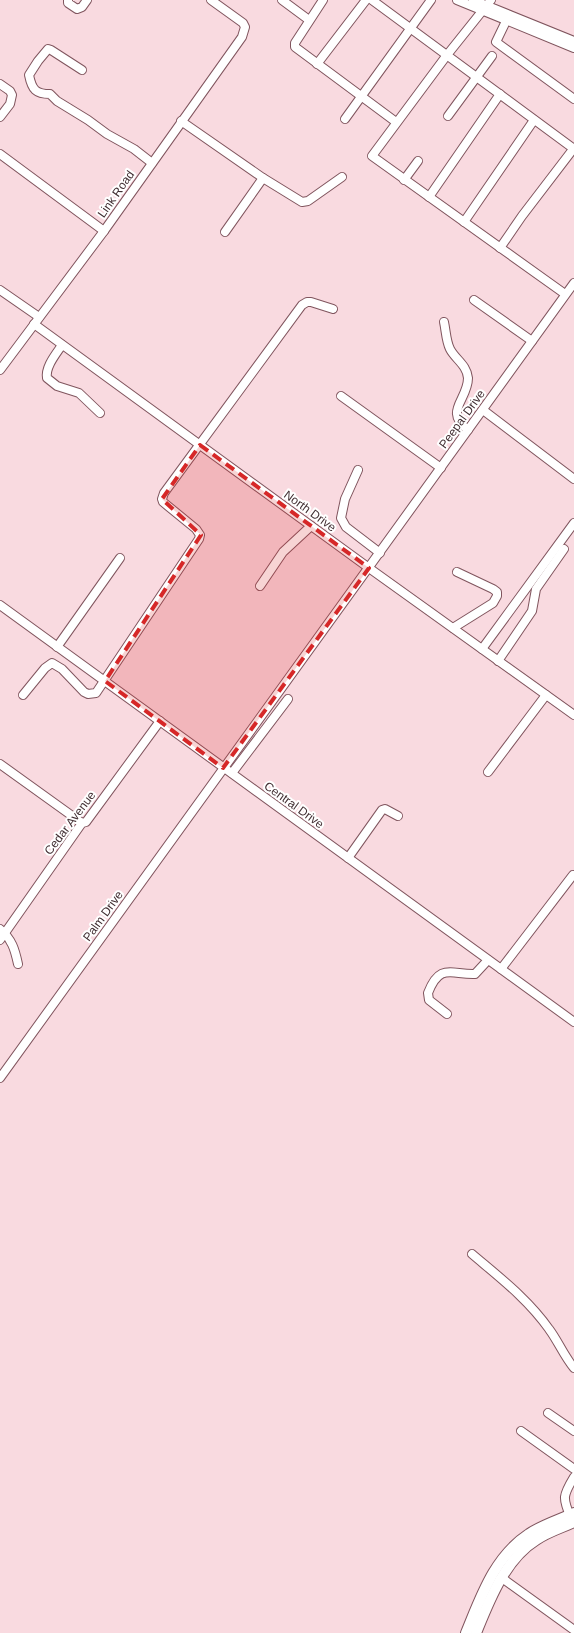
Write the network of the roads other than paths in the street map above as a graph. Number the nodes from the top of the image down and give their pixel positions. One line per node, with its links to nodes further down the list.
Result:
1 (68, 0): 2 (street)
2 (87, 0)
3 (212, 0): 30 (street, Link Road)
4 (282, 0): 13 (street)
5 (323, 0): 13 (street)
6 (366, 0): 19 (street)
7 (372, 0): 14 (street)
8 (431, 0): 14 (street)
9 (457, 0): 11 (street)
10 (474, 0): 11 (street)
11 (487, 6): 12 (street); 17 (street)
12 (508, 18): 15 (street); 16 (street); 25 (street)
13 (309, 20): 19 (street)
14 (411, 29): 17 (street); 24 (street)
15 (574, 41)
16 (574, 48)
17 (447, 54): 21 (street); 31 (street)
18 (492, 56): 21 (street)
19 (317, 64): 24 (street)
20 (82, 70): 35 (street)
21 (477, 78): 23 (street); 26 (street)
22 (0, 84): 27 (street)
23 (500, 94): 29 (street); 39 (street)
24 (361, 97): 28 (street); 31 (street)
25 (574, 99)
26 (448, 116)
27 (0, 117)
28 (345, 119)
29 (534, 120): 32 (street); 40 (street)
30 (181, 122): 35 (street, Link Road); 37 (street)
31 (396, 122): 38 (street)
32 (574, 149): 43 (street)
33 (0, 154): 41 (street)
34 (418, 161): 38 (street)
35 (152, 163): 41 (street, Link Road)
36 (342, 177): 37 (street)
37 (263, 178): 42 (street)
38 (404, 180): 39 (street)
39 (429, 197): 40 (street)
40 (464, 222): 43 (street)
41 (104, 231): 49 (street, Link Road)
42 (225, 232)
43 (500, 248): 46 (street)
44 (574, 282): 46 (street, Peepal Drive)
45 (0, 290): 49 (street, North Drive)
46 (565, 294): 51 (street, Peepal Drive)
47 (474, 300): 51 (street)
48 (333, 309): 58 (street)
49 (36, 321): 52 (street, North Drive); 53 (street, Link Road)
50 (444, 322): 57 (street)
51 (532, 341): 55 (street, Peepal Drive)
52 (62, 345): 56 (street); 58 (street, North Drive)
53 (0, 370)
54 (341, 396): 59 (street)
55 (482, 410): 57 (street, Peepal Drive); 61 (street)
56 (100, 413)
57 (468, 430): 59 (street, Peepal Drive)
58 (200, 445): 63 (street, North Drive); 75 (street)
59 (440, 468): 65 (street, Peepal Drive)
60 (358, 470): 65 (street)
61 (574, 479)
62 (574, 523): 73 (street)
63 (311, 526): 67 (street, North Drive); 69 (street)
64 (564, 549): 74 (street)
65 (380, 553): 67 (street, Peepal Drive)
66 (120, 558): 72 (street)
67 (369, 568): 71 (street, North Drive); 82 (street, Palm Drive)
68 (457, 572): 71 (street)
69 (260, 586)
70 (0, 605): 72 (street, Central Drive)
71 (453, 628): 73 (street, North Drive)
72 (58, 647): 75 (street, Central Drive)
73 (482, 649): 74 (street, North Drive)
74 (498, 661): 77 (street, North Drive)
75 (105, 681): 76 (street); 80 (street, Central Drive)
76 (23, 695)
77 (546, 695): 79 (street, North Drive); 83 (street)
78 (288, 699): 84 (street)
79 (574, 715)
80 (160, 721): 82 (street, Central Drive); 86 (street, Cedar Avenue)
81 (0, 764): 86 (street)
82 (223, 768): 84 (street, Central Drive); 95 (street, Palm Drive)
83 (488, 772)
84 (232, 773): 87 (street, Central Drive)
85 (398, 816): 87 (street)
86 (82, 823): 89 (street, Cedar Avenue)
87 (348, 858): 90 (street, Central Drive)
88 (573, 875): 92 (street)
89 (2, 934): 91 (street)
90 (488, 960): 92 (street, Central Drive); 93 (street)
91 (18, 964)
92 (501, 970): 94 (street, Central Drive)
93 (447, 1014)
94 (574, 1022)
95 (0, 1078)
96 (472, 1254): 97 (street)
97 (574, 1368)
98 (548, 1413): 100 (street)
99 (521, 1431): 101 (street)
100 (574, 1431)
101 (574, 1469)
102 (574, 1476): 103 (street)
103 (573, 1518): 104 (main road); 106 (main road)
104 (502, 1578): 105 (street); 107 (main road)
105 (574, 1630)
106 (466, 1633)
107 (476, 1633)

